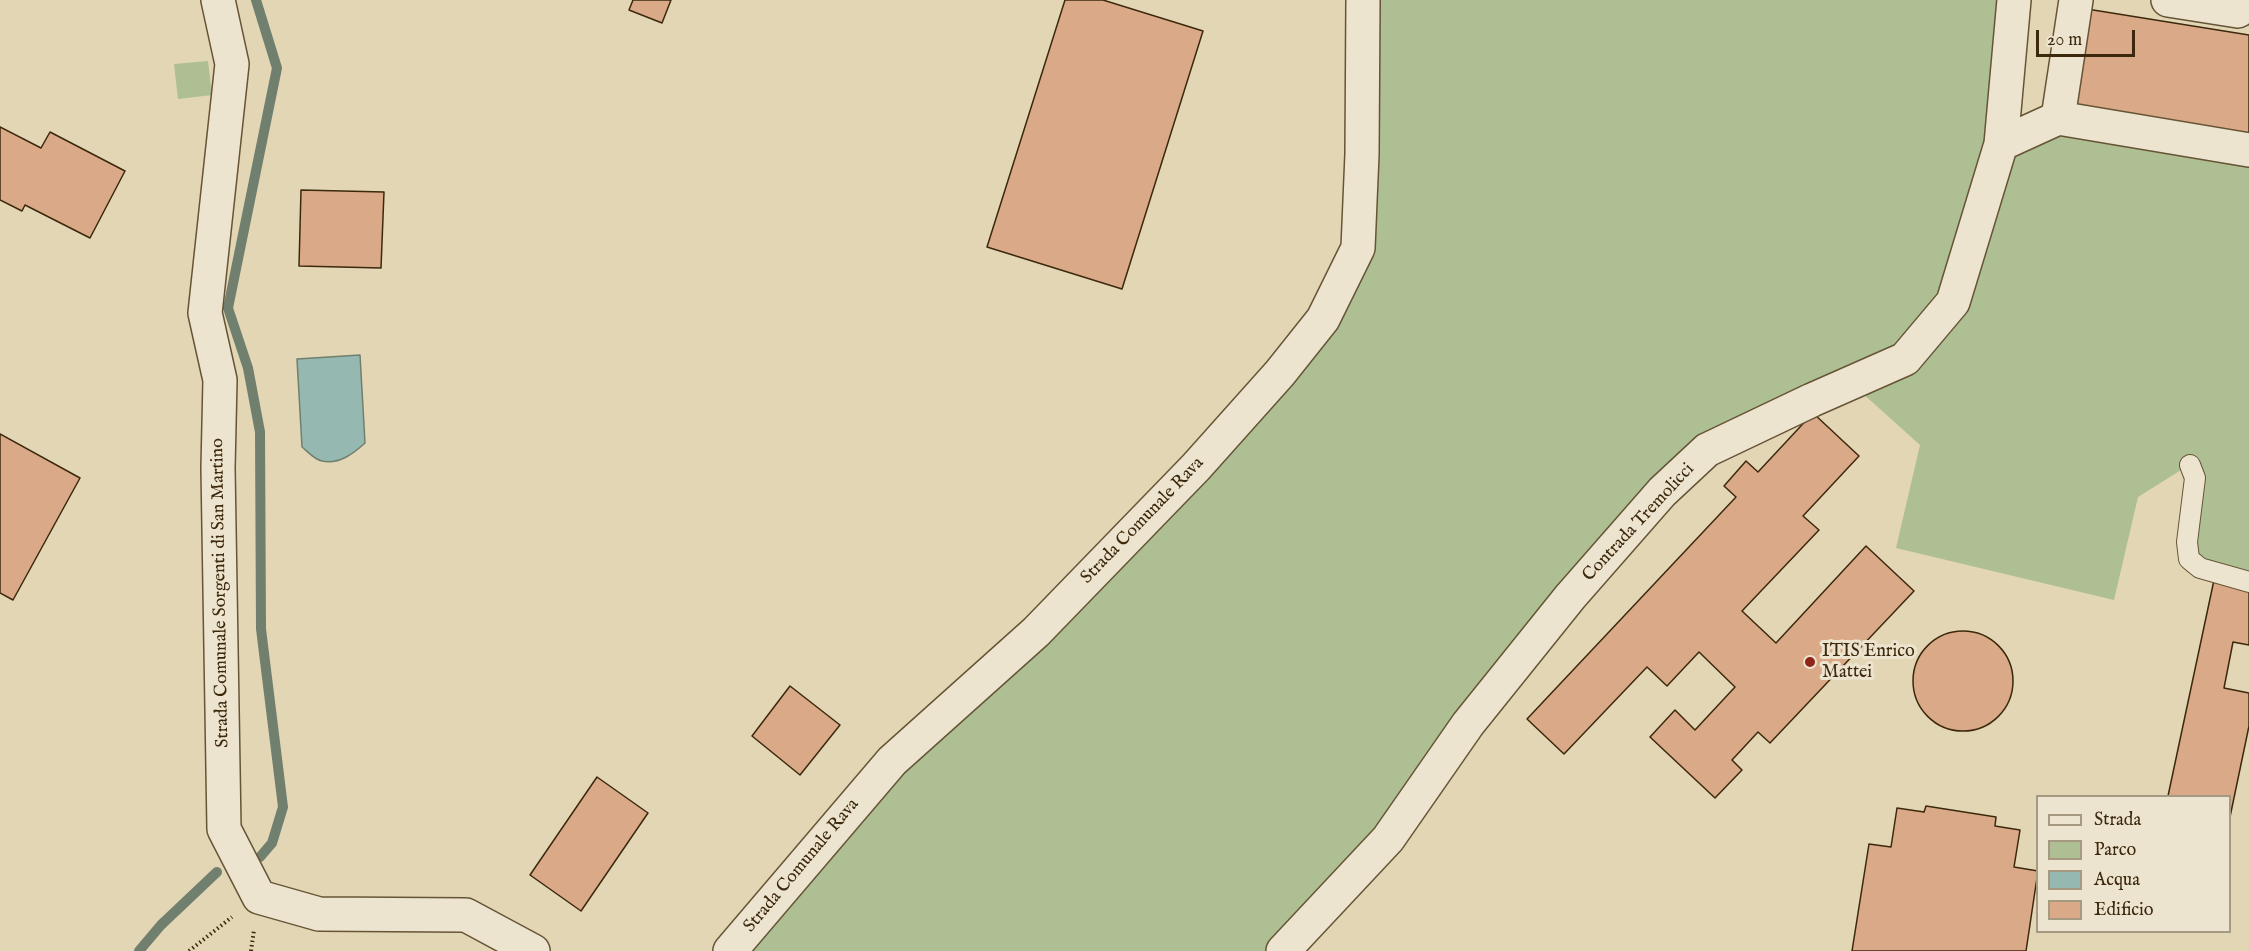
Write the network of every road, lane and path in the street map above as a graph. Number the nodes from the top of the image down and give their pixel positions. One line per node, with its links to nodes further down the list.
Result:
1 (218, 0): 12 (street, Strada Comunale Sorgenti di San Martino)
2 (1363, 0): 15 (street, Strada Comunale Rava)
3 (2014, 0): 8 (street, Contrada Tremolicci)
4 (2076, 0): 7 (street)
5 (2168, 0): 6 (street)
6 (2241, 0)
7 (2058, 118): 8 (street); 9 (street)
8 (2001, 144): 16 (street, Contrada Tremolicci)
9 (2249, 150)
10 (2190, 465): 11 (lane)
11 (2249, 582)
12 (259, 897): 13 (path); 14 (street)
13 (189, 951)
14 (533, 951)
15 (730, 951)
16 (1283, 951)

